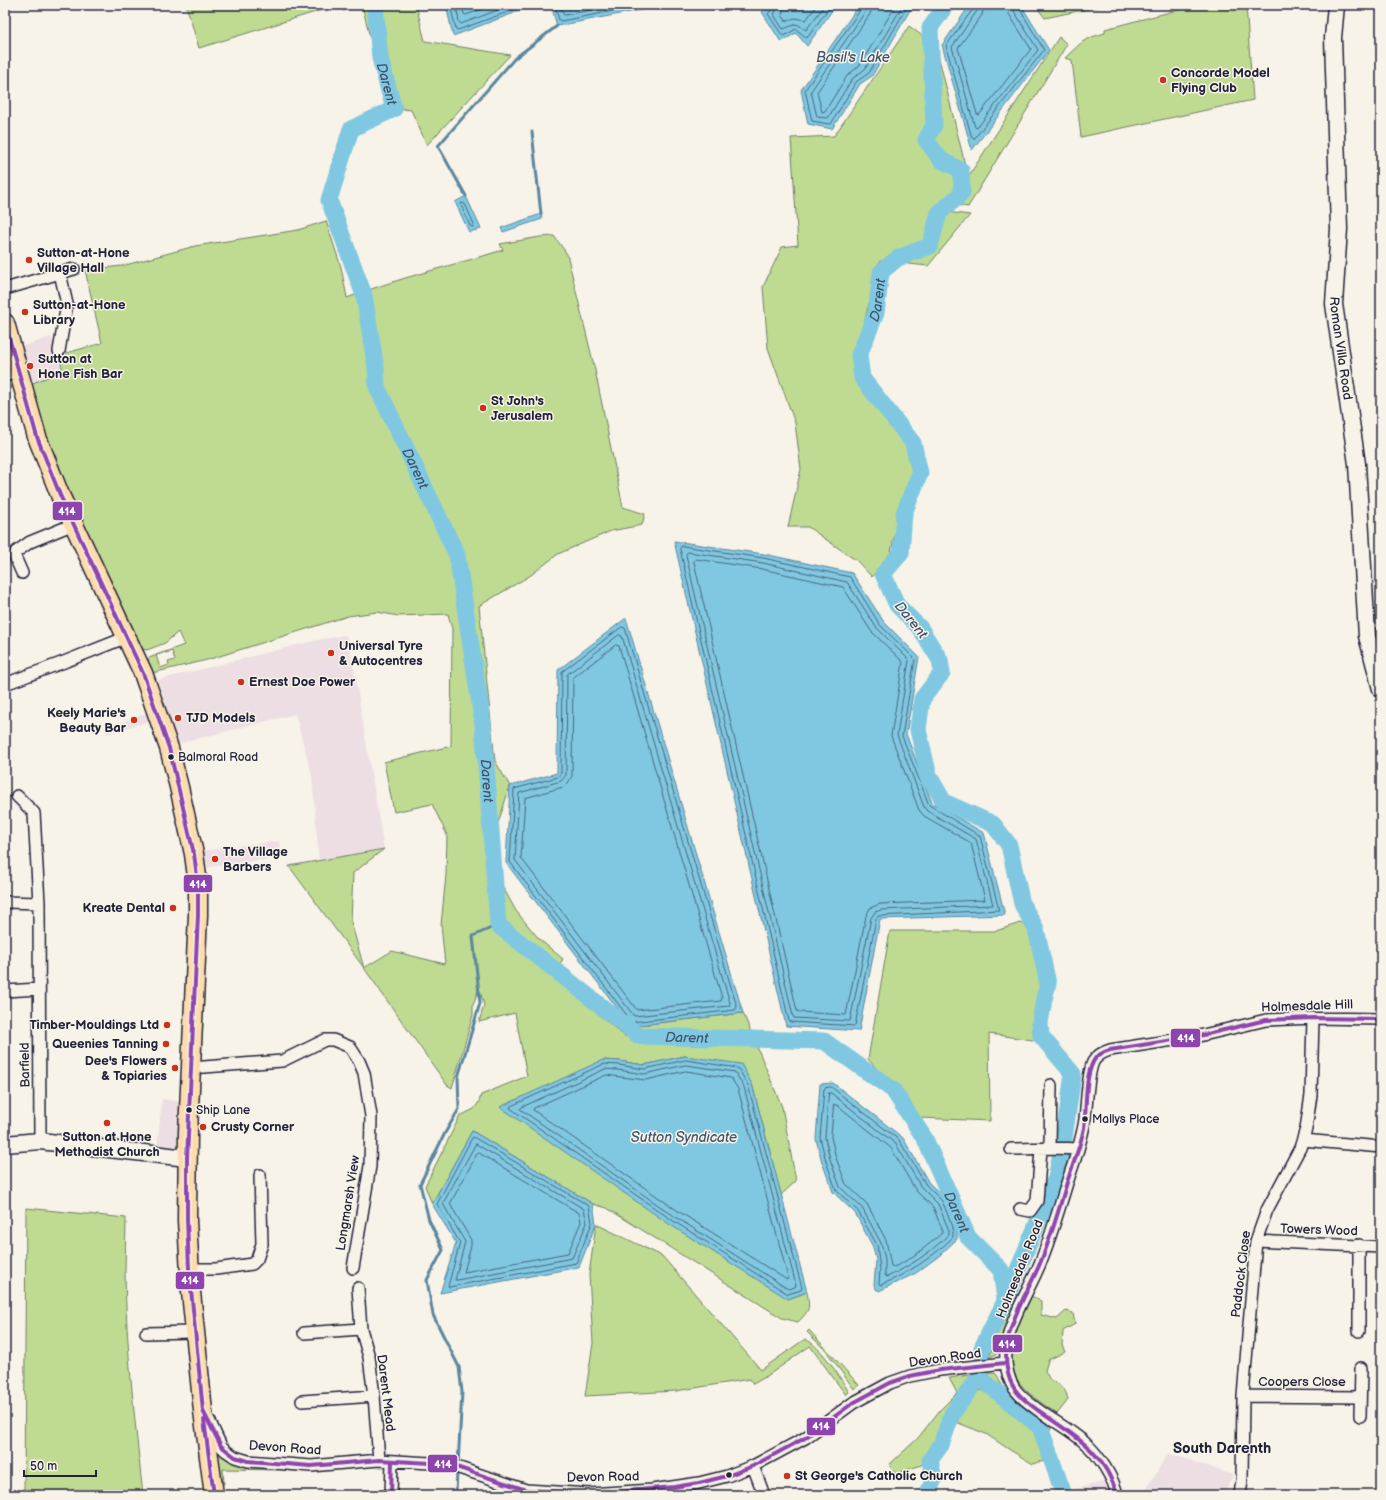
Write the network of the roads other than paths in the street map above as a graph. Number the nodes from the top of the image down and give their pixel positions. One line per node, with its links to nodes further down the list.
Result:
1 (1336, 5): 12 (street, Roman Villa Road)
2 (74, 269): 3 (street)
3 (60, 273): 4 (street); 6 (street)
4 (5, 289)
5 (5, 323): 7 (main road)
6 (59, 351)
7 (12, 374): 8 (main road)
8 (74, 524): 9 (street); 10 (main road)
9 (22, 574)
10 (127, 637): 11 (street); 21 (main road)
11 (5, 684)
12 (1381, 689)
13 (17, 796): 15 (street, Barfield)
14 (5, 902): 15 (street)
15 (38, 903): 16 (street, Barfield)
16 (38, 989): 17 (street); 24 (street, Barfield)
17 (5, 991)
18 (1313, 1018): 19 (street, Holmesdale Hill); 20 (street, Holmesdale Hill); 23 (street, Paddock Close)
19 (1381, 1019)
20 (1095, 1059): 29 (street, Holmesdale Road)
21 (191, 1068): 30 (main road); 36 (street, Longmarsh View)
22 (1050, 1085): 28 (street)
23 (1303, 1140): 26 (street); 33 (street, Paddock Close)
24 (40, 1141): 25 (street); 30 (street)
25 (5, 1144)
26 (1381, 1147)
27 (1011, 1148): 28 (street)
28 (1049, 1148): 29 (street); 32 (street)
29 (1075, 1149): 44 (street, Holmesdale Road)
30 (187, 1158): 37 (main road)
31 (260, 1175): 37 (street)
32 (1020, 1209)
33 (1256, 1241): 34 (street, Towers Wood); 47 (street, Paddock Close)
34 (1359, 1245): 35 (street, Towers Wood); 40 (street)
35 (1381, 1247)
36 (352, 1268)
37 (189, 1269): 41 (main road)
38 (358, 1288): 39 (street, Darent Mead)
39 (361, 1329): 43 (street); 46 (street, Darent Mead)
40 (1359, 1331)
41 (195, 1332): 42 (street); 50 (main road)
42 (146, 1333)
43 (304, 1333)
44 (1001, 1364): 54 (street, Devon Road); 59 (street, Holmesdale Road)
45 (1361, 1368): 48 (street, Coopers Close)
46 (374, 1396): 49 (street); 52 (street, Darent Mead)
47 (1243, 1396): 48 (street, Coopers Close); 60 (street, Paddock Close)
48 (1360, 1397): 51 (street, Coopers Close)
49 (302, 1401)
50 (203, 1411): 52 (street, Devon Road); 56 (main road)
51 (1360, 1416)
52 (379, 1460): 53 (street, Devon Road)
53 (392, 1461): 55 (street, Devon Road); 57 (street)
54 (753, 1466): 55 (street, Devon Road); 58 (street)
55 (526, 1492)
56 (214, 1495)
57 (391, 1495)
58 (764, 1495)
59 (1117, 1495)
60 (1240, 1495)

